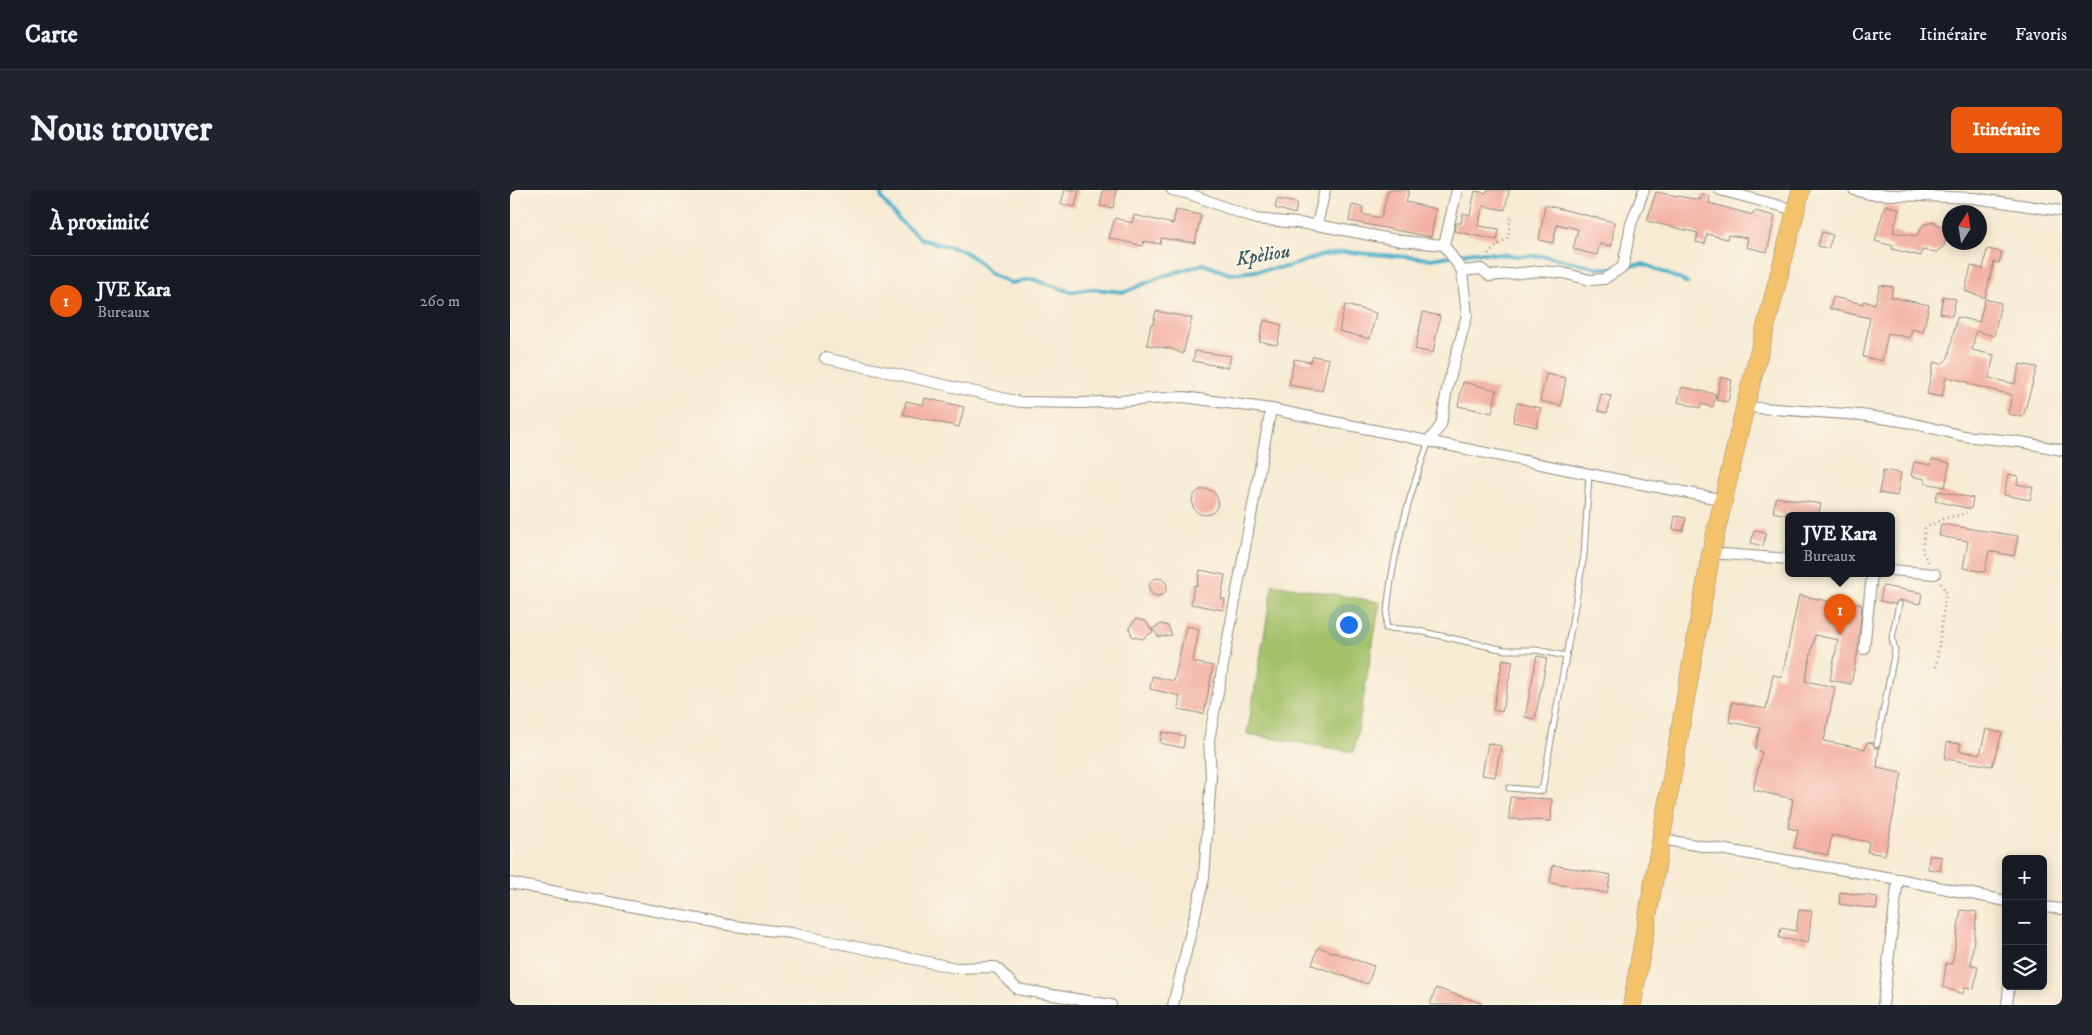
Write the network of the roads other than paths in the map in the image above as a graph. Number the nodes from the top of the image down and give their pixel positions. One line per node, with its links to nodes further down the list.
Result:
1 (1172, 190): 10 (street)
2 (1325, 190): 10 (street)
3 (1457, 190): 11 (street)
4 (1644, 190): 12 (street)
5 (1720, 190): 8 (street)
6 (1801, 190): 8 (highway)
7 (1854, 190): 9 (street)
8 (1794, 210): 14 (highway)
9 (2062, 211)
10 (1317, 225): 11 (street)
11 (1446, 247): 12 (street)
12 (1459, 267): 16 (street)
13 (825, 358): 15 (street)
14 (1745, 407): 17 (street); 19 (highway)
15 (1271, 409): 16 (street); 38 (street)
16 (1428, 441): 18 (street); 27 (lane)
17 (2062, 450)
18 (1589, 474): 19 (street); 27 (lane)
19 (1725, 500): 20 (highway)
20 (1711, 553): 21 (street); 30 (highway)
21 (1785, 559)
22 (1895, 570): 23 (street)
23 (1935, 574)
24 (1872, 577): 26 (street)
25 (1898, 604): 28 (lane)
26 (1864, 649)
27 (1566, 656): 29 (lane)
28 (1878, 744)
29 (1509, 788)
30 (1660, 839): 31 (street); 39 (highway)
31 (1898, 879): 33 (street); 40 (street)
32 (510, 882): 37 (street)
33 (2002, 900)
34 (2047, 907): 35 (street)
35 (2062, 909)
36 (2009, 990): 41 (street)
37 (1112, 1005)
38 (1173, 1005)
39 (1632, 1005)
40 (1883, 1005)
41 (2007, 1005)

